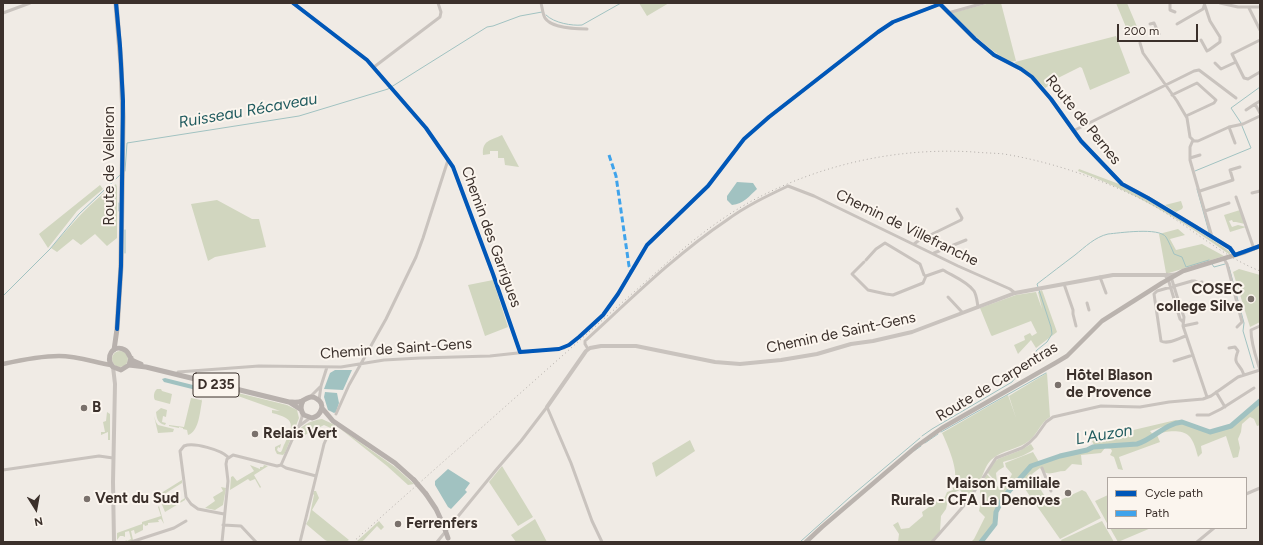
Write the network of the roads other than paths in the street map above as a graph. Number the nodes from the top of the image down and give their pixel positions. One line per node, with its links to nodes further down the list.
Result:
1 (30, 3): 14 (street)
2 (116, 3): 81 (main road, Route de Velleron)
3 (293, 3): 27 (street, Chemin des Garrigues)
4 (438, 3): 27 (street)
5 (541, 3): 19 (street)
6 (940, 3): 15 (street, Route de Pernes); 87 (street, Chemin de Saint-Gens)
7 (984, 3): 15 (street)
8 (1170, 3): 13 (street)
9 (1220, 3): 12 (street)
10 (1204, 4): 17 (street); 22 (street)
11 (1260, 6): 12 (street)
12 (1249, 8): 18 (street)
13 (1175, 12)
14 (3, 13)
15 (948, 13): 39 (street, Route de Pernes)
16 (1150, 24): 21 (street)
17 (1177, 24)
18 (1259, 26): 20 (street)
19 (587, 29)
20 (1260, 30)
21 (1159, 34)
22 (1201, 40)
23 (1260, 40): 25 (street)
24 (1140, 43): 29 (street)
25 (1236, 62): 26 (street); 28 (street)
26 (1215, 63)
27 (374, 67): 44 (street, Chemin des Garrigues)
28 (1260, 72)
29 (1166, 85): 30 (street); 31 (street); 39 (street)
30 (1172, 95): 36 (street); 36 (street)
31 (1236, 98)
32 (1260, 101): 33 (street)
33 (1255, 104): 34 (street); 35 (street)
34 (1246, 110)
35 (1260, 112)
36 (1186, 116): 40 (street)
37 (1260, 116): 38 (street)
38 (1229, 127): 40 (street); 41 (street)
39 (1073, 131): 53 (street, Route de Pernes)
40 (1193, 140): 43 (street)
41 (1235, 143)
42 (1200, 155): 43 (street)
43 (1190, 158): 46 (street)
44 (448, 160): 87 (street, Chemin des Garrigues); 95 (street)
45 (1240, 167): 46 (street)
46 (1200, 191): 52 (street)
47 (1260, 191): 48 (street)
48 (1252, 193)
49 (1236, 197): 57 (street)
50 (1229, 203): 52 (street)
51 (957, 209): 55 (street)
52 (1205, 211): 53 (street)
53 (1212, 237): 59 (street, Route de Pernes)
54 (966, 240): 58 (street)
55 (914, 244): 58 (street, Chemin de Villefranche); 85 (street, Chemin de Villefranche)
56 (1260, 246): 57 (main road, Route de Carpentras)
57 (1254, 248): 59 (main road, Route de Carpentras)
58 (934, 254): 67 (street, Chemin de Villefranche)
59 (1235, 255): 60 (main road, Route de Carpentras)
60 (1224, 259): 62 (main road, Route de Carpentras); 80 (street)
61 (926, 276): 61 (street); 73 (street)
62 (1167, 276): 63 (street, Chemin de Saint-Gens); 66 (street); 145 (main road, Route de Carpentras)
63 (1100, 277): 65 (street, Chemin de Saint-Gens); 68 (street)
64 (1202, 282): 66 (street)
65 (1064, 284): 67 (street, Chemin de Saint-Gens); 78 (street)
66 (1172, 287): 72 (street); 77 (street); 82 (street)
67 (1015, 293): 73 (street, Chemin de Saint-Gens)
68 (1106, 293)
69 (948, 298): 75 (street)
70 (1087, 303): 74 (street)
71 (1191, 303): 72 (street)
72 (1180, 306): 77 (street)
73 (978, 307): 75 (street, Chemin de Saint-Gens)
74 (1090, 310)
75 (962, 312): 85 (street, Chemin de Saint-Gens)
76 (1197, 323): 77 (street)
77 (1183, 324): 82 (street)
78 (1076, 326)
79 (1260, 326): 90 (street)
80 (1237, 327)
81 (117, 329): 83 (main road, Route de Velleron); 86 (main road, Route de Velleron)
82 (1186, 336): 88 (street)
83 (122, 348): 86 (main road); 91 (main road)
84 (1229, 348): 103 (street)
85 (588, 349): 113 (street)
86 (114, 350): 89 (main road)
87 (520, 352): 95 (street, Chemin de Saint-Gens)
88 (1193, 355): 93 (street); 109 (street)
89 (110, 356): 92 (main road); 97 (main road)
90 (1258, 357): 101 (street)
91 (131, 358): 96 (main road); 98 (main road, D 235)
92 (96, 361): 94 (main road); 97 (main road)
93 (1174, 361)
94 (3, 364)
95 (360, 364): 99 (street, Chemin de Saint-Gens); 117 (street)
96 (128, 365): 98 (main road, D 235); 100 (main road)
97 (112, 366): 100 (main road); 104 (street)
98 (144, 366): 112 (main road, D 235)
99 (327, 367): 102 (street, Chemin de Saint-Gens); 105 (street)
100 (121, 370): 104 (street)
101 (1260, 370): 103 (street)
102 (178, 372)
103 (1244, 375): 107 (street)
104 (115, 384): 125 (street)
105 (321, 386): 108 (street); 111 (street)
106 (1254, 388): 114 (street)
107 (1216, 392): 109 (street); 114 (street)
108 (309, 397): 110 (main road); 111 (main road)
109 (1207, 397): 146 (street)
110 (303, 401): 112 (main road, D 235); 116 (main road)
111 (320, 401): 115 (main road)
112 (289, 402): 116 (main road, D 235)
113 (547, 407): 143 (street); 144 (street)
114 (1225, 407): 118 (street)
115 (322, 408): 119 (main road); 121 (main road)
116 (301, 411): 120 (main road); 122 (street)
117 (336, 414)
118 (1197, 415)
119 (317, 416): 120 (main road); 121 (main road)
120 (310, 418): 122 (street)
121 (333, 421): 137 (main road, bridge)
122 (299, 426): 126 (street)
123 (332, 434): 129 (street)
124 (228, 457): 126 (street); 133 (street); 133 (street)
125 (114, 458): 128 (street); 138 (street)
126 (281, 465): 129 (street)
127 (1042, 468): 131 (street)
128 (3, 470)
129 (316, 476): 142 (street)
130 (1260, 488): 132 (street)
131 (1052, 491)
132 (1247, 494)
133 (224, 514): 135 (street)
134 (186, 521): 139 (street)
135 (223, 525): 140 (street); 141 (street)
136 (1213, 529): 147 (street)
137 (449, 540)
138 (114, 542)
139 (131, 542)
140 (222, 542)
141 (256, 542)
142 (300, 542)
143 (437, 542)
144 (602, 542)
145 (806, 542)
146 (932, 542)
147 (1197, 542)

